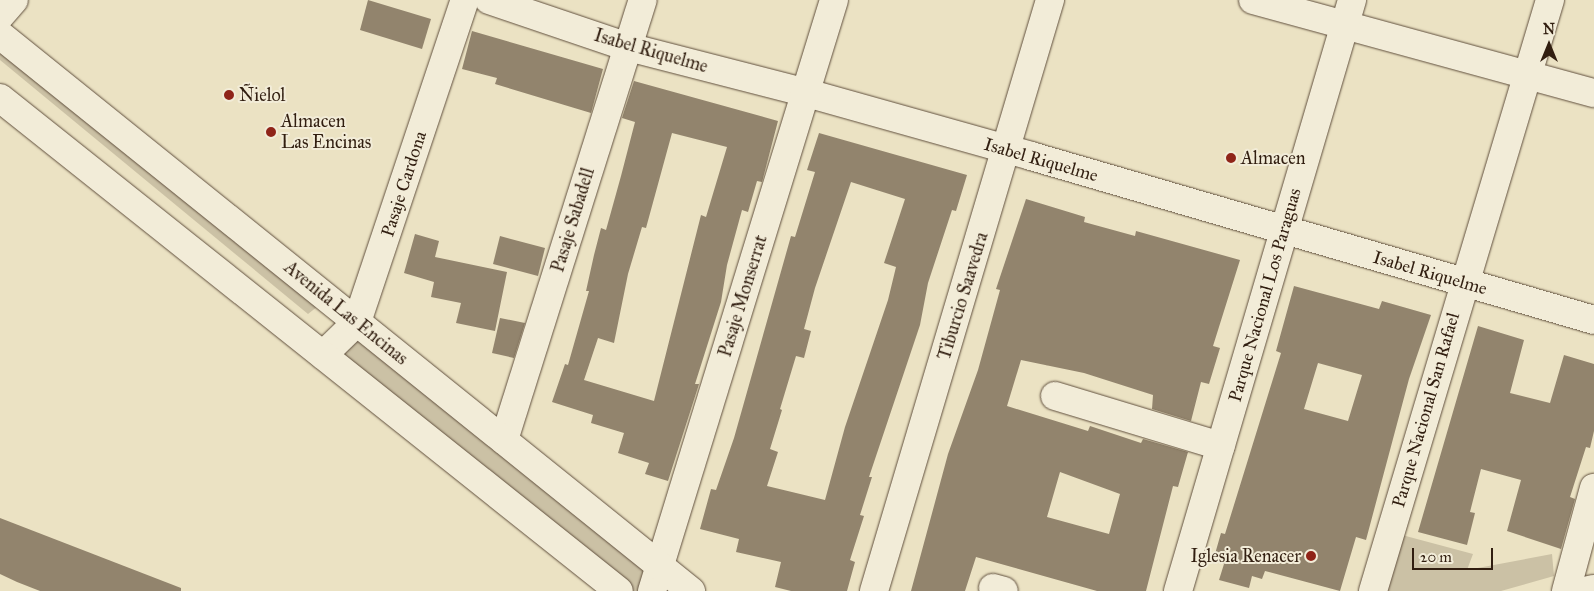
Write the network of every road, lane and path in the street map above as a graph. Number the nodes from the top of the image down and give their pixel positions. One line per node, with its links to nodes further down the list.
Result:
1 (14, 0): 10 (street)
2 (465, 0): 21 (street, Pasaje Cardona)
3 (489, 0): 12 (street, Isabel Riquelme)
4 (643, 0): 12 (street, Pasaje Sabadell)
5 (834, 0): 14 (street, Pasaje Monserrat)
6 (1050, 0): 17 (street, Tiburcio Saavedra)
7 (1253, 0): 9 (street)
8 (1550, 0): 13 (street, Parque Nacional San Rafael)
9 (1348, 13): 13 (street); 18 (street, Parque Nacional Los Paraguas)
10 (0, 16)
11 (0, 35): 21 (street, Avenida Las Encinas)
12 (628, 47): 14 (street, Isabel Riquelme); 24 (street, Pasaje Sabadell)
13 (1528, 75): 15 (street); 19 (street, Parque Nacional San Rafael)
14 (807, 93): 17 (street, Isabel Riquelme); 27 (street, Pasaje Monserrat)
15 (1594, 93)
16 (0, 98): 22 (street)
17 (1007, 150): 18 (street, Isabel Riquelme); 32 (street, Tiburcio Saavedra)
18 (1283, 230): 19 (street, Isabel Riquelme); 25 (street, Parque Nacional Los Paraguas)
19 (1463, 283): 20 (street, Isabel Riquelme); 34 (street, Parque Nacional San Rafael)
20 (1594, 320)
21 (357, 322): 22 (street, Pasaje Cardona); 24 (street, Avenida Las Encinas)
22 (323, 355): 29 (street)
23 (1055, 396): 25 (street)
24 (504, 440): 27 (street, Avenida Las Encinas)
25 (1221, 446): 33 (street, Parque Nacional Los Paraguas)
26 (1594, 488): 35 (street)
27 (659, 565): 30 (street, Pasaje Monserrat); 31 (street, Avenida Las Encinas)
28 (1594, 588): 36 (street)
29 (619, 591)
30 (652, 591)
31 (691, 591)
32 (874, 591)
33 (1178, 591)
34 (1373, 591)
35 (1566, 591)
36 (1585, 591)

